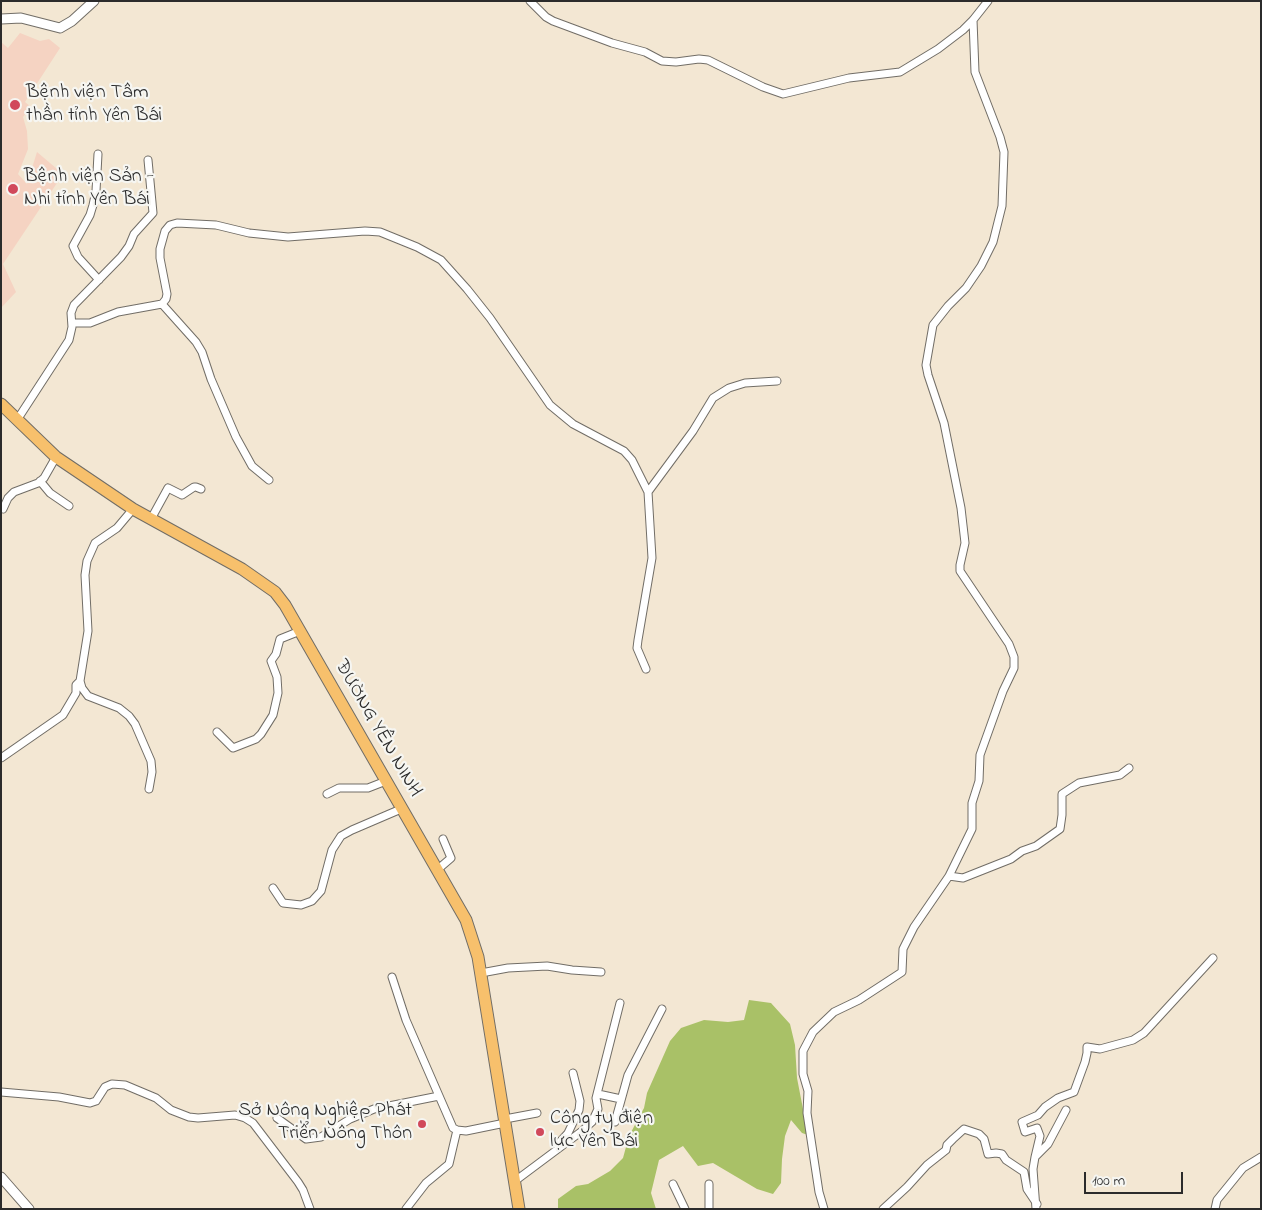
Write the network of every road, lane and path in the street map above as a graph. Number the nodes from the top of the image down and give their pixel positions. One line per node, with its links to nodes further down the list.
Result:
1 (94, 1): 4 (street)
2 (530, 1): 5 (street)
3 (988, 1): 5 (street)
4 (1, 19)
5 (973, 20): 35 (street)
6 (98, 154): 8 (street)
7 (148, 160): 8 (street)
8 (99, 280): 10 (street)
9 (162, 304): 10 (street); 15 (street); 18 (street)
10 (72, 322): 13 (street)
11 (777, 381): 18 (street)
12 (1, 404): 13 (main road, ĐƯỜNG YÊN NINH)
13 (17, 420): 14 (main road, ĐƯỜNG YÊN NINH)
14 (56, 458): 16 (street); 21 (main road, ĐƯỜNG YÊN NINH)
15 (269, 480)
16 (40, 481): 19 (street); 20 (street)
17 (201, 490): 22 (street)
18 (648, 492): 24 (street)
19 (69, 506)
20 (3, 509)
21 (133, 509): 22 (main road, ĐƯỜNG YÊN NINH); 25 (street)
22 (151, 520): 23 (main road, ĐƯỜNG YÊN NINH)
23 (300, 631): 26 (street); 29 (main road, ĐƯỜNG YÊN NINH)
24 (646, 669)
25 (80, 681): 27 (street); 30 (street)
26 (217, 732)
27 (1, 758)
28 (1129, 768): 35 (street)
29 (386, 781): 31 (street); 32 (main road, ĐƯỜNG YÊN NINH)
30 (149, 789)
31 (327, 794)
32 (401, 809): 34 (main road, ĐƯỜNG YÊN NINH); 36 (street)
33 (443, 839): 34 (street)
34 (437, 870): 39 (main road, ĐƯỜNG YÊN NINH)
35 (949, 876): 68 (street)
36 (273, 888)
37 (1214, 958): 54 (street)
38 (601, 972): 39 (street)
39 (481, 973): 51 (main road, ĐƯỜNG YÊN NINH)
40 (392, 977): 46 (street)
41 (620, 1004): 45 (street)
42 (662, 1010): 47 (street)
43 (573, 1073): 56 (street)
44 (1, 1092): 63 (street)
45 (598, 1094): 47 (street); 56 (street)
46 (439, 1096): 50 (street); 53 (street)
47 (621, 1099): 52 (street)
48 (1066, 1110): 54 (street)
49 (537, 1113): 51 (street)
50 (277, 1118)
51 (505, 1121): 53 (street); 58 (main road, ĐƯỜNG YÊN NINH)
52 (615, 1122)
53 (457, 1130): 64 (street)
54 (1035, 1157): 61 (street)
55 (1261, 1157): 70 (street)
56 (546, 1158): 58 (street)
57 (1, 1177): 62 (street)
58 (515, 1181): 65 (main road, ĐƯỜNG YÊN NINH)
59 (673, 1184): 66 (street)
60 (709, 1184): 67 (street)
61 (1036, 1206): 69 (street)
62 (29, 1209)
63 (310, 1209)
64 (406, 1209)
65 (519, 1209)
66 (685, 1209)
67 (709, 1209)
68 (824, 1209)
69 (883, 1209)
70 (1215, 1209)

